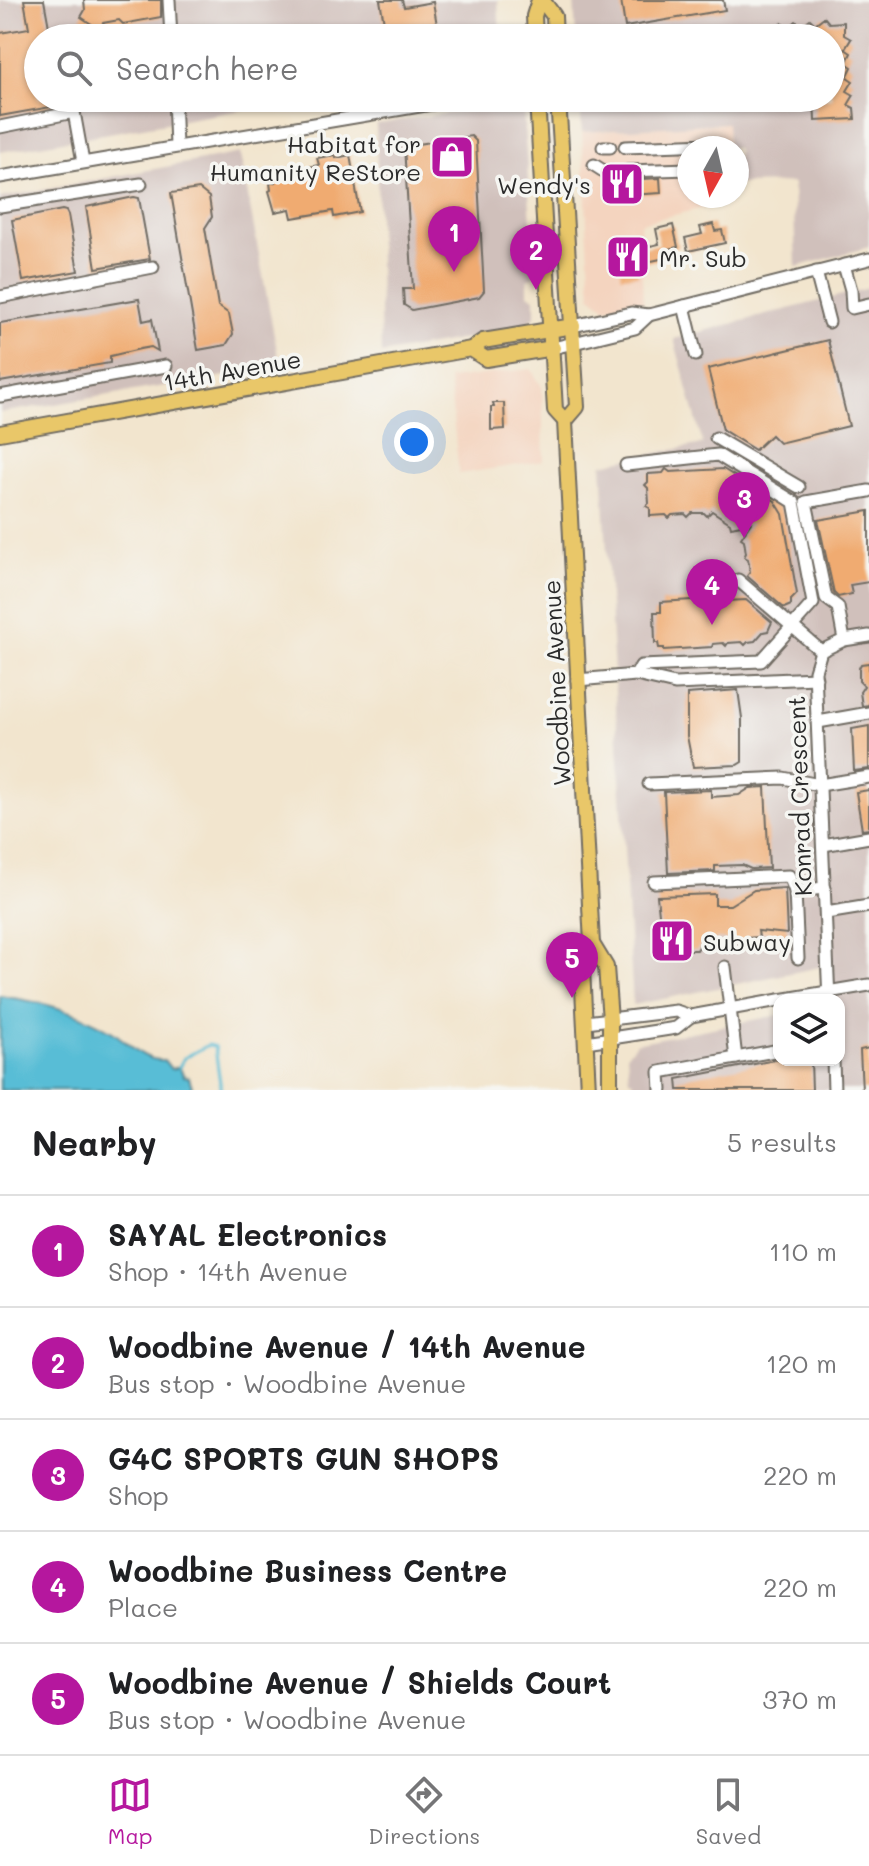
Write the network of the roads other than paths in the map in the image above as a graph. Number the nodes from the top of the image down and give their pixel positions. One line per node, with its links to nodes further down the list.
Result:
1 (169, 0): 3 (street)
2 (540, 0): 4 (main road); 5 (main road)
3 (170, 24)
4 (534, 24)
5 (554, 24)
6 (175, 112): 12 (street)
7 (382, 112): 12 (street)
8 (538, 112): 22 (main road, Woodbine Avenue)
9 (559, 112): 23 (main road, Woodbine Avenue)
10 (0, 127): 14 (street)
11 (677, 145): 13 (street)
12 (176, 146): 14 (street)
13 (625, 147)
14 (83, 162): 19 (street)
15 (594, 165): 18 (street)
16 (677, 169): 17 (street)
17 (627, 171)
18 (612, 172)
19 (0, 177)
20 (141, 184): 21 (street)
21 (0, 206)
22 (548, 258): 23 (main road); 34 (main road, Woodbine Avenue)
23 (569, 259): 33 (main road, Woodbine Avenue)
24 (869, 259): 25 (street, 14th Avenue)
25 (844, 265): 27 (street, 14th Avenue); 29 (street)
26 (153, 267): 28 (street)
27 (816, 272): 30 (street, 14th Avenue); 32 (street)
28 (0, 297)
29 (869, 304)
30 (684, 306): 31 (street, 14th Avenue); 38 (street)
31 (649, 315): 33 (street, 14th Avenue); 35 (street, 14th Avenue)
32 (829, 322)
33 (573, 326): 34 (main road, 14th Avenue); 35 (main road, Woodbine Avenue)
34 (552, 329): 36 (main road, Woodbine Avenue); 37 (main road, 14th Avenue)
35 (574, 344): 36 (street, 14th Avenue); 41 (main road, Woodbine Avenue)
36 (553, 348): 37 (main road, 14th Avenue); 41 (main road, Woodbine Avenue)
37 (471, 349): 42 (main road, 14th Avenue)
38 (696, 355)
39 (166, 366): 40 (street)
40 (0, 396)
41 (565, 421): 54 (main road, Woodbine Avenue)
42 (0, 433)
43 (716, 438): 45 (street)
44 (626, 465): 48 (street)
45 (799, 487)
46 (869, 491): 50 (street)
47 (738, 580): 48 (street)
48 (792, 626): 51 (street); 52 (street)
49 (869, 636): 50 (street)
50 (844, 640): 51 (street)
51 (821, 651): 53 (street, Konrad Crescent)
52 (636, 675): 53 (street); 54 (street)
53 (816, 678): 56 (street, Konrad Crescent)
54 (577, 680): 67 (main road, Woodbine Avenue)
55 (869, 713): 56 (street)
56 (818, 722): 59 (street, Konrad Crescent)
57 (869, 777): 59 (street)
58 (649, 784): 59 (street)
59 (820, 785): 61 (street, Konrad Crescent)
60 (869, 837): 61 (street)
61 (823, 845): 63 (street, Konrad Crescent)
62 (654, 882): 64 (street)
63 (825, 888): 64 (street); 66 (street, Konrad Crescent)
64 (795, 891): 68 (street)
65 (869, 906): 66 (street)
66 (826, 913): 71 (street, Konrad Crescent)
67 (592, 944): 76 (main road, Woodbine Avenue); 77 (main road, Woodbine Avenue)
68 (798, 958)
69 (725, 967): 74 (street)
70 (869, 985): 72 (street)
71 (829, 994)
72 (836, 994)
73 (773, 1001): 74 (street)
74 (730, 1009): 75 (street); 81 (street)
75 (691, 1016): 76 (street); 78 (street)
76 (610, 1020): 77 (street); 78 (main road, Woodbine Avenue)
77 (586, 1022): 79 (main road, Woodbine Avenue)
78 (610, 1039): 79 (street); 84 (main road, Woodbine Avenue)
79 (586, 1042): 83 (main road, Woodbine Avenue)
80 (773, 1051): 81 (street)
81 (736, 1058): 85 (street)
82 (833, 1066): 86 (street)
83 (588, 1090)
84 (610, 1090)
85 (661, 1090)
86 (834, 1090)

